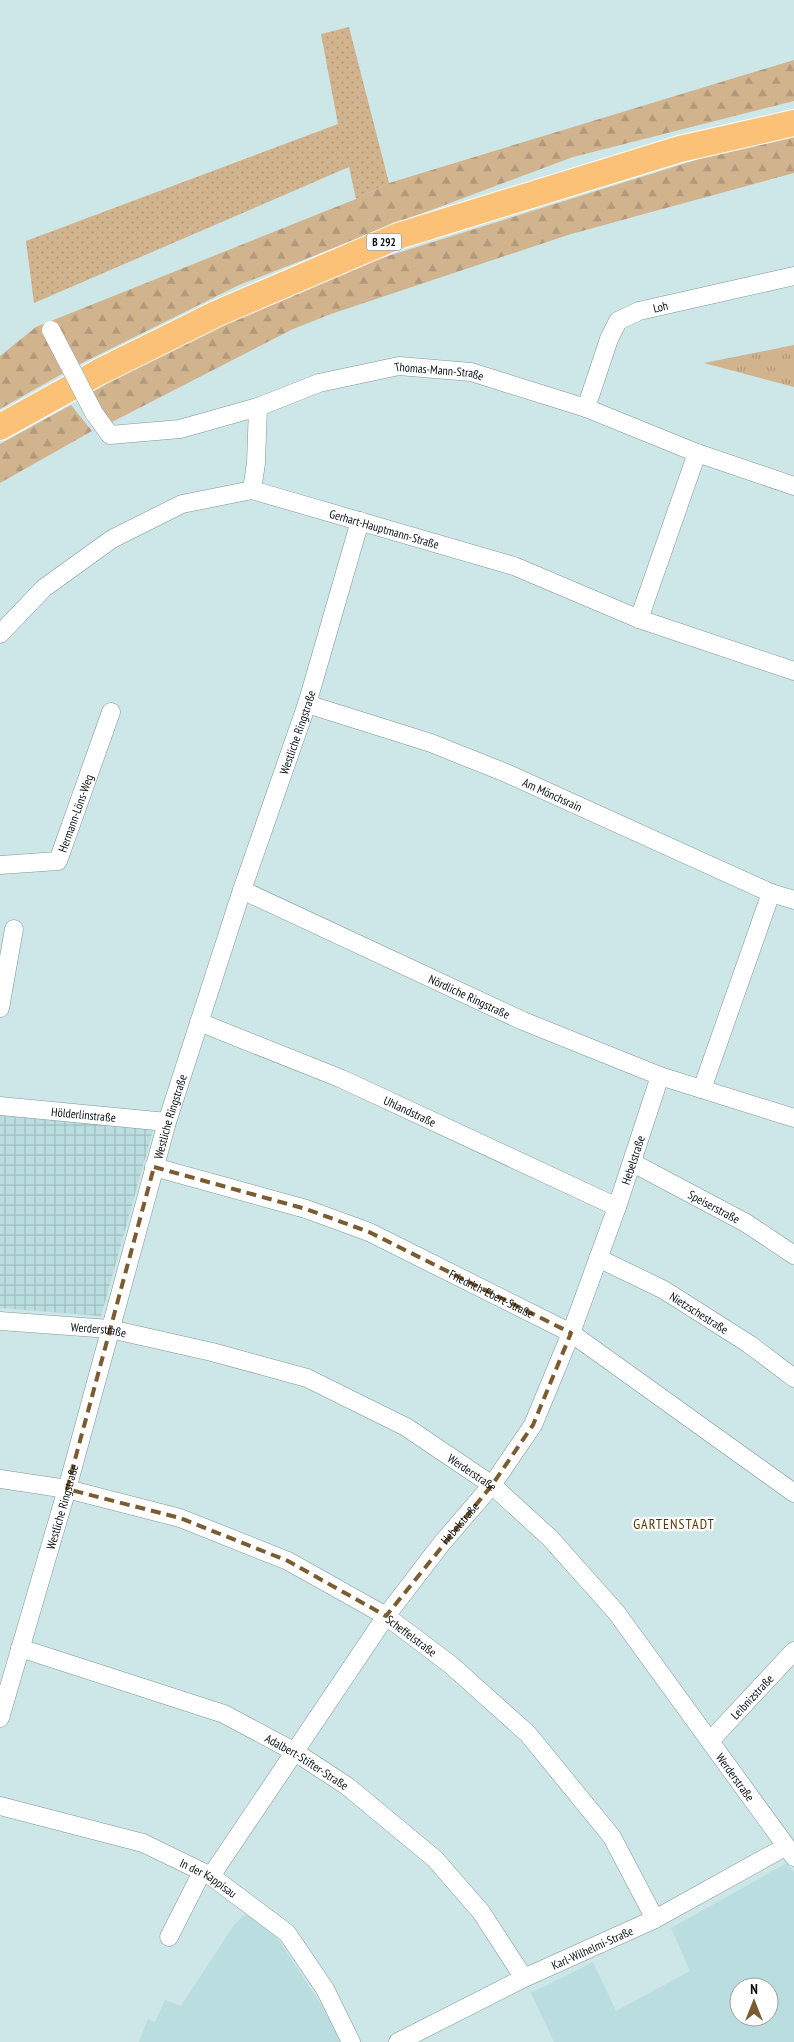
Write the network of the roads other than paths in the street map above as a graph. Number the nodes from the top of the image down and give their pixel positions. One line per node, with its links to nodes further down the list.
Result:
1 (794, 123): 6 (highway, B 292)
2 (794, 276): 5 (street, Loh)
3 (51, 330): 4 (street, Thomas-Mann-Straße, bridge)
4 (258, 407): 5 (street, Thomas-Mann-Straße); 9 (street)
5 (586, 408): 7 (street, Thomas-Mann-Straße)
6 (0, 427)
7 (697, 452): 8 (street, Thomas-Mann-Straße); 11 (street)
8 (794, 486)
9 (252, 490): 10 (street, Gerhart-Hauptmann-Straße); 12 (street, Gerhart-Hauptmann-Straße)
10 (360, 521): 11 (street, Gerhart-Hauptmann-Straße); 14 (street, Westliche Ringstraße)
11 (638, 619): 13 (street, Gerhart-Hauptmann-Straße)
12 (0, 634)
13 (794, 671)
14 (307, 704): 17 (street, Westliche Ringstraße); 18 (street, Am Mönchsrain)
15 (111, 712): 16 (street, Hermann-Löns-Weg)
16 (0, 865)
17 (242, 890): 22 (street, Westliche Ringstraße); 23 (street, Nördliche Ringstraße)
18 (770, 893): 19 (street, Am Mönchsrain); 24 (street)
19 (794, 900)
20 (14, 929): 21 (street)
21 (0, 1008)
22 (199, 1022): 27 (street, Westliche Ringstraße); 30 (street, Uhlandstraße)
23 (660, 1076): 24 (street, Nördliche Ringstraße); 28 (street, Hebelstraße)
24 (702, 1089): 26 (street, Nördliche Ringstraße)
25 (0, 1106): 27 (street, Hölderlinstraße)
26 (794, 1118)
27 (167, 1122): 29 (street, Westliche Ringstraße)
28 (633, 1163): 30 (street, Hebelstraße); 31 (street, Speiserstraße)
29 (154, 1167): 34 (street, Westliche Ringstraße); 35 (street, Friedrich-Ebert-Straße)
30 (617, 1207): 32 (street, Hebelstraße)
31 (794, 1255)
32 (598, 1258): 35 (street, Hebelstraße); 36 (street, Nietzschestraße)
33 (0, 1321): 34 (street, Werderstraße)
34 (110, 1329): 38 (street, Werderstraße); 39 (street, Westliche Ringstraße)
35 (571, 1333): 38 (street, Hebelstraße); 40 (street, Friedrich-Ebert-Straße)
36 (794, 1378)
37 (0, 1479): 39 (street, Scheffelstraße)
38 (492, 1485): 41 (street, Hebelstraße); 45 (street, Werderstraße)
39 (67, 1490): 41 (street, Scheffelstraße); 42 (street, Westliche Ringstraße)
40 (794, 1493)
41 (386, 1616): 46 (street, Hebelstraße); 50 (street, Scheffelstraße)
42 (20, 1648): 44 (street, Westliche Ringstraße); 46 (street, Adalbert-Stifter-Straße)
43 (794, 1651): 45 (street, Leibnizstraße)
44 (0, 1718)
45 (710, 1741): 48 (street, Werderstraße)
46 (295, 1752): 49 (street, Hebelstraße); 52 (street, Adalbert-Stifter-Straße)
47 (0, 1806): 49 (street, In der Kappisau)
48 (790, 1852): 50 (street, Karl-Wilhelmi-Straße)
49 (207, 1874): 51 (street, Hebelstraße); 53 (street, In der Kappisau)
50 (655, 1919): 52 (street, Karl-Wilhelmi-Straße)
51 (169, 1938)
52 (524, 1978): 54 (street, Karl-Wilhelmi-Straße)
53 (351, 2042)
54 (398, 2042)

